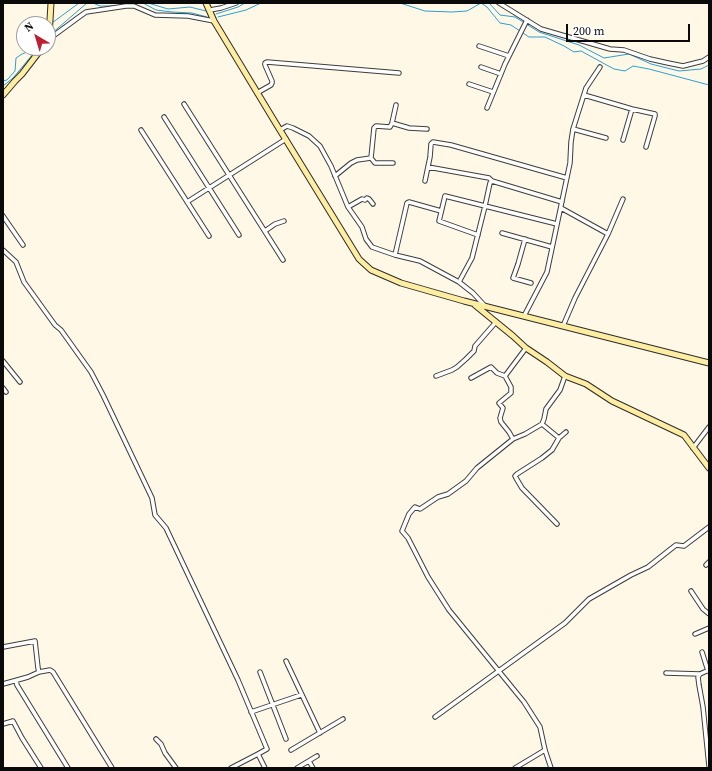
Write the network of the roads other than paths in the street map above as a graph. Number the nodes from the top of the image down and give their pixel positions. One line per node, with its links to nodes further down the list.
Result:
1 (51, 3): 6 (street)
2 (206, 3): 5 (street)
3 (236, 3): 5 (street)
4 (499, 3): 7 (street)
5 (210, 10): 8 (street)
6 (50, 16)
7 (527, 20): 12 (street); 13 (street)
8 (214, 21): 9 (street); 20 (street)
9 (56, 34)
10 (479, 46): 12 (street)
11 (36, 56): 21 (street)
12 (509, 56): 17 (street)
13 (709, 57)
14 (481, 67): 17 (street)
15 (600, 67): 22 (street)
16 (399, 73): 20 (street)
17 (501, 74): 19 (street)
18 (468, 84): 19 (street)
19 (493, 92): 25 (street)
20 (257, 93): 32 (street)
21 (3, 96)
22 (584, 96): 26 (street); 30 (street)
23 (184, 104): 40 (street)
24 (396, 105): 28 (street)
25 (487, 108)
26 (632, 109): 35 (street); 36 (street)
27 (164, 117): 45 (street)
28 (392, 123): 29 (street); 37 (street)
29 (427, 129)
30 (573, 129): 33 (street); 42 (street)
31 (141, 130): 47 (street)
32 (280, 130): 34 (street); 41 (street)
33 (606, 138)
34 (286, 139): 40 (street); 71 (street)
35 (623, 140)
36 (646, 147)
37 (371, 158): 38 (street); 41 (street)
38 (393, 163)
39 (428, 167): 42 (street); 43 (street); 44 (street)
40 (230, 175): 45 (street); 57 (street)
41 (335, 176): 51 (street)
42 (567, 178): 48 (street)
43 (425, 181)
44 (492, 181): 48 (street); 50 (street)
45 (209, 189): 47 (street); 60 (street)
46 (622, 199): 59 (street)
47 (187, 202): 62 (street)
48 (562, 202): 52 (street)
49 (373, 204): 51 (street)
50 (485, 206): 53 (street); 56 (street); 61 (street)
51 (348, 207): 67 (street)
52 (561, 208): 56 (street); 59 (street)
53 (441, 211): 61 (street); 67 (street)
54 (3, 216): 64 (street)
55 (284, 221): 57 (street)
56 (557, 224): 65 (street)
57 (265, 231): 68 (street)
58 (502, 233): 63 (street)
59 (608, 234): 75 (street)
60 (239, 235)
61 (478, 235): 69 (street)
62 (209, 236)
63 (525, 239): 65 (street); 70 (street)
64 (23, 245)
65 (552, 247): 73 (street)
66 (3, 250): 110 (street)
67 (395, 255): 69 (street)
68 (284, 260)
69 (459, 282): 72 (street)
70 (531, 283)
71 (474, 304): 72 (street); 74 (street)
72 (486, 307): 73 (street)
73 (524, 316): 75 (street)
74 (496, 322): 76 (street); 79 (street)
75 (563, 326): 78 (street)
76 (526, 348): 80 (street); 81 (street)
77 (3, 361): 83 (street)
78 (709, 364)
79 (436, 376)
80 (505, 376): 82 (street); 88 (street)
81 (565, 376): 84 (street); 89 (street)
82 (471, 378)
83 (20, 382)
84 (542, 424): 87 (street); 88 (street)
85 (709, 427): 89 (street)
86 (566, 432): 87 (street)
87 (559, 438): 91 (street)
88 (513, 439): 100 (street)
89 (693, 448): 90 (street)
90 (709, 468)
91 (557, 524)
92 (709, 527): 100 (street)
93 (691, 592): 94 (street)
94 (709, 614)
95 (709, 628): 96 (street)
96 (695, 634)
97 (3, 647): 102 (street)
98 (702, 652): 101 (street)
99 (286, 661): 108 (street)
100 (499, 671): 111 (street); 118 (street)
101 (708, 671): 105 (street)
102 (39, 672): 106 (street); 125 (street)
103 (260, 672): 109 (street)
104 (666, 673): 105 (street)
105 (700, 674): 122 (street)
106 (16, 681): 107 (street); 124 (street)
107 (3, 684)
108 (302, 695): 109 (street); 114 (street)
109 (273, 704): 110 (street); 116 (street)
110 (251, 712): 119 (street)
111 (435, 717)
112 (344, 719): 114 (street)
113 (3, 724): 123 (street)
114 (320, 733): 117 (street)
115 (156, 739): 126 (street)
116 (286, 739)
117 (292, 750)
118 (544, 750): 131 (street); 132 (street)
119 (258, 754): 127 (street); 128 (street)
120 (317, 756): 121 (street)
121 (309, 761): 129 (street); 130 (street)
122 (709, 766)
123 (41, 768)
124 (68, 768)
125 (112, 768)
126 (176, 768)
127 (231, 768)
128 (264, 768)
129 (297, 768)
130 (313, 768)
131 (515, 768)
132 (551, 768)

